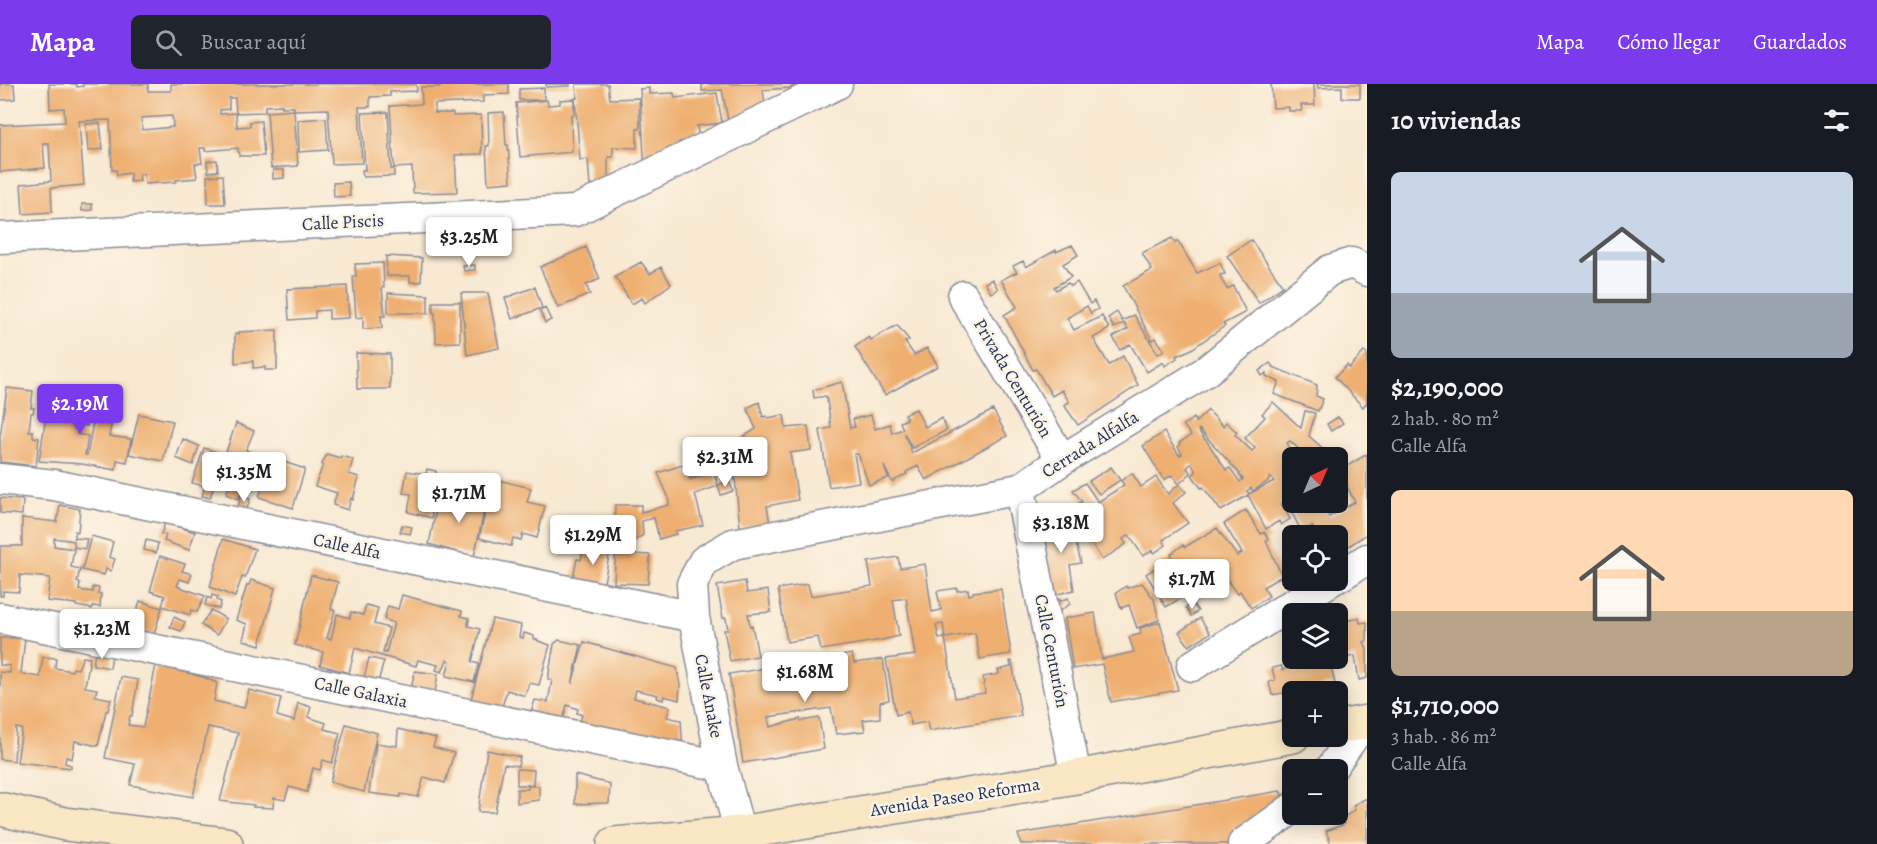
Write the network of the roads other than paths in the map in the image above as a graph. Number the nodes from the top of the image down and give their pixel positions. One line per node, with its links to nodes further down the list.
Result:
1 (837, 84): 2 (street, Calle Piscis)
2 (0, 238)
3 (1367, 271): 5 (street, Cerrada Alfalfa)
4 (963, 296): 5 (street, Privada Centurión)
5 (1062, 460): 7 (street, Cerrada Alfalfa)
6 (0, 479): 12 (street, Calle Alfa)
7 (1020, 489): 9 (street, Cerrada Alfalfa); 19 (street, Calle Centurión)
8 (1367, 559): 10 (street)
9 (704, 561): 12 (street, Calle Anake)
10 (1348, 571)
11 (1314, 591): 14 (street)
12 (694, 617): 18 (street, Calle Anake)
13 (0, 618): 18 (street, Calle Galaxia)
14 (1192, 666)
15 (1356, 724): 17 (street)
16 (1282, 738): 19 (main road, Avenida Paseo Reforma)
17 (1336, 759)
18 (722, 766): 22 (street, Calle Anake)
19 (1076, 777): 22 (main road, Avenida Paseo Reforma)
20 (0, 810): 23 (main road)
21 (1282, 816): 25 (street)
22 (740, 833): 24 (main road, Avenida Paseo Reforma)
23 (226, 844)
24 (614, 844)
25 (1243, 844)

